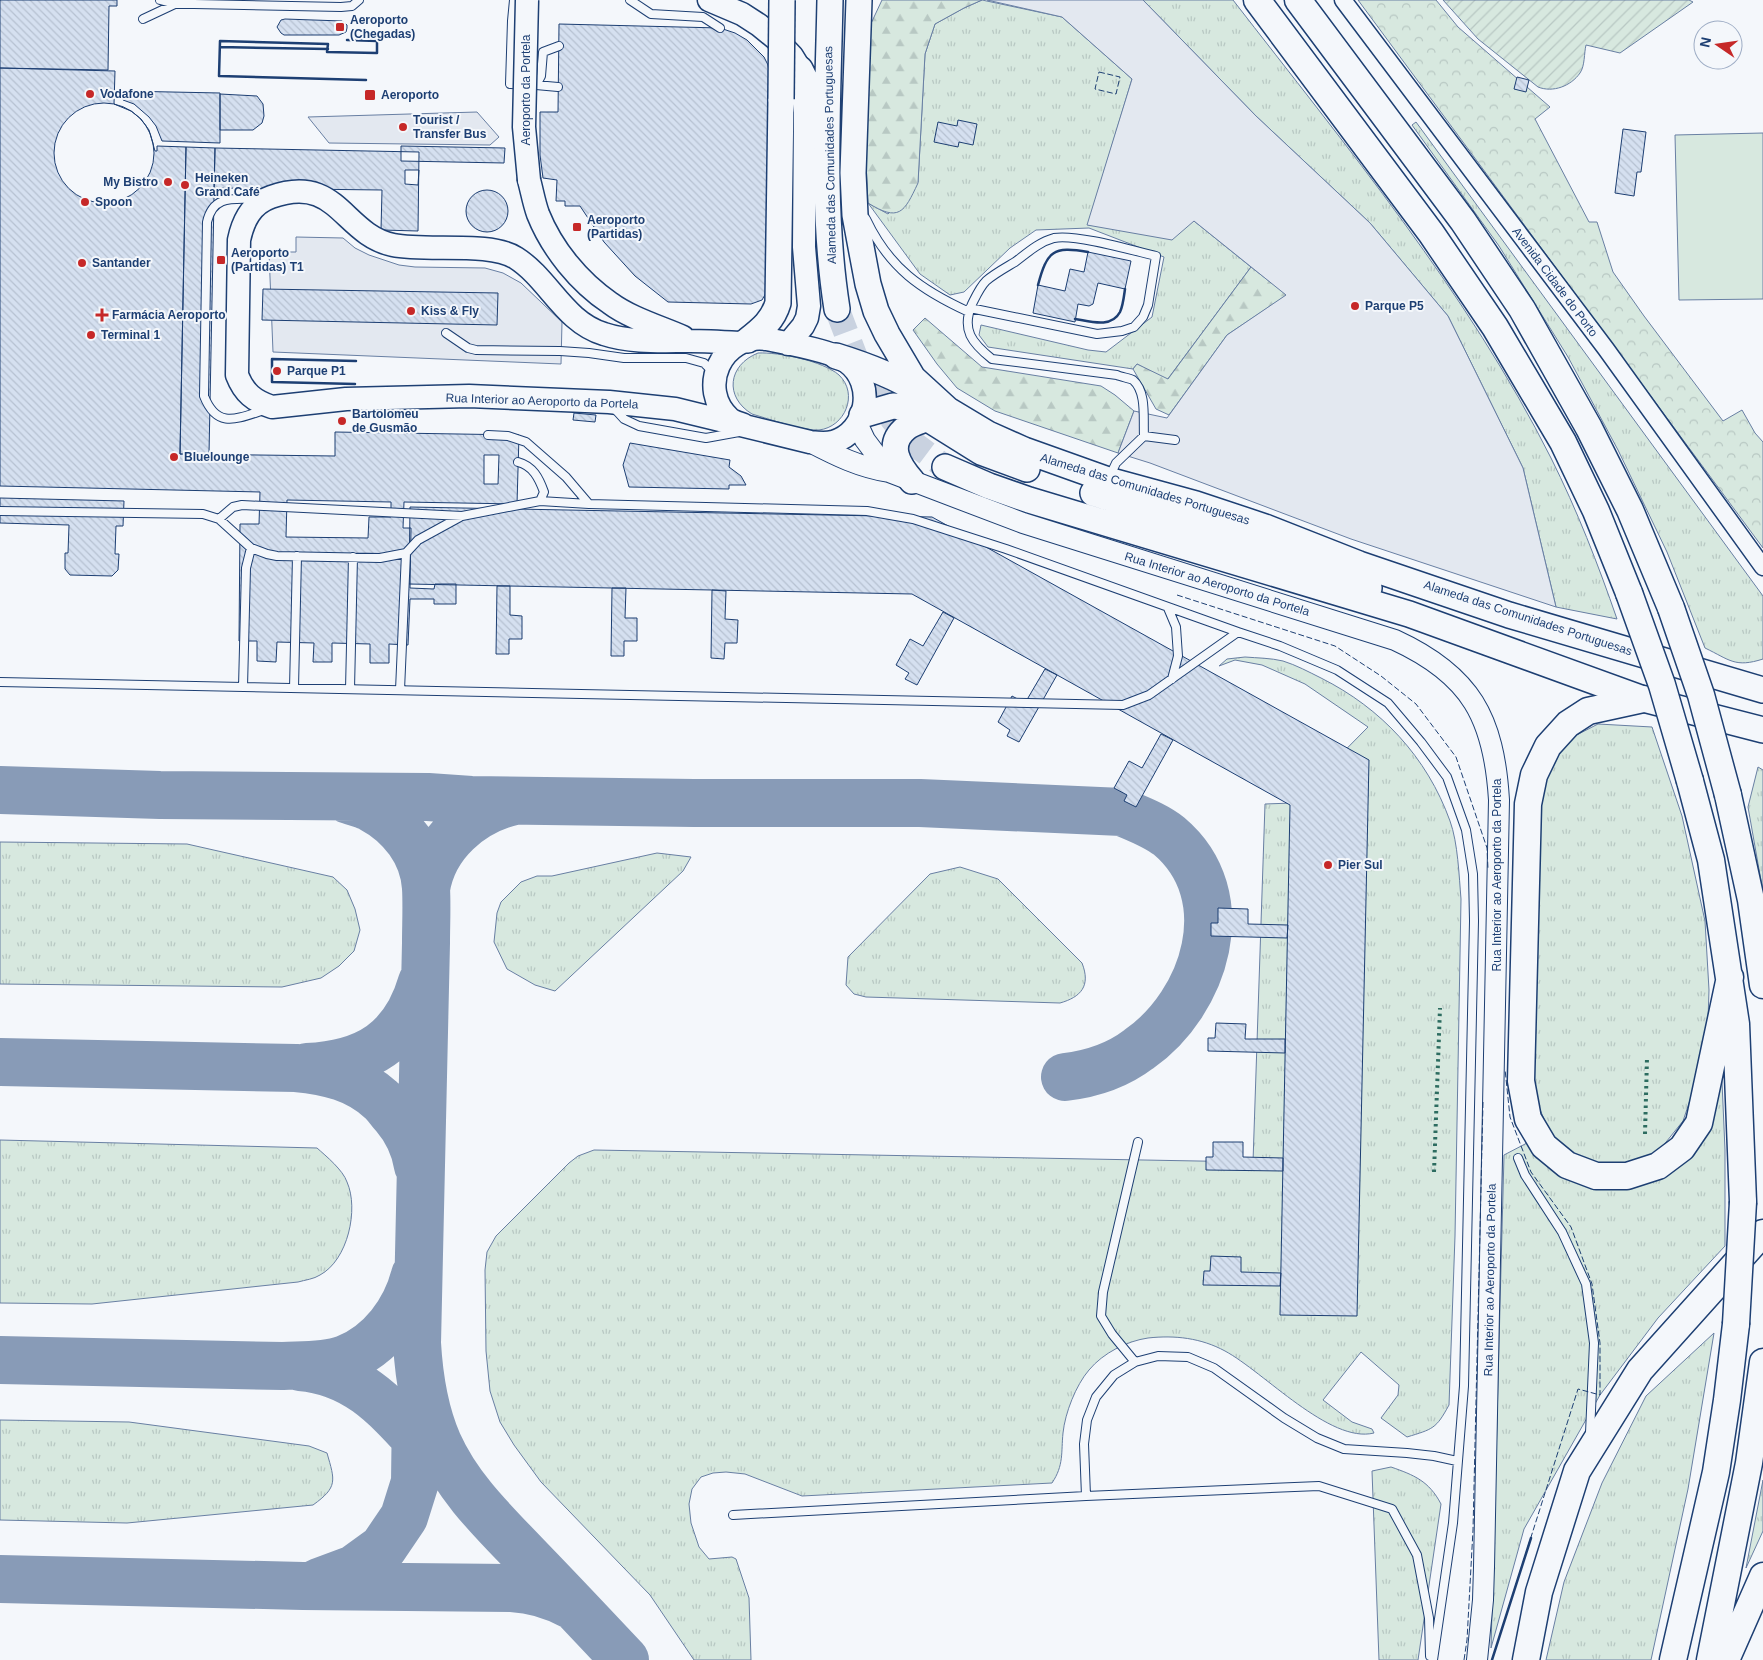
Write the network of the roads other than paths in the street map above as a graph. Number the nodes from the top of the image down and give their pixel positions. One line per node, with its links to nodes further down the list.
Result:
1 (160, 0): 12 (lane)
2 (359, 0): 12 (lane)
3 (514, 0): 18 (lane)
4 (527, 0): 26 (main road, Aeroporto da Portela, bridge)
5 (630, 0): 15 (lane)
6 (709, 0): 17 (main road)
7 (782, 0): 27 (main road, bridge)
8 (830, 0): 20 (main road, Alameda das Comunidades Portuguesas)
9 (859, 0): 21 (main road, Alameda das Comunidades Portuguesas)
10 (1257, 0): 66 (highway, bridge)
11 (1343, 0): 53 (street, Avenida Cidade do Porto)
12 (178, 2): 14 (lane)
13 (1305, 6): 67 (highway, bridge)
14 (143, 20)
15 (720, 28)
16 (559, 46): 18 (lane)
17 (800, 69): 20 (main road); 28 (main road, Alameda das Comunidades Portuguesas)
18 (536, 85): 19 (lane)
19 (558, 87)
20 (828, 135): 23 (main road, Alameda das Comunidades Portuguesas)
21 (853, 181): 24 (lane); 32 (main road, Alameda das Comunidades Portuguesas)
22 (267, 199): 26 (main road); 31 (main road); 31 (lane)
23 (837, 309)
24 (970, 310): 24 (lane); 36 (lane)
25 (446, 333): 30 (lane)
26 (691, 341): 27 (main road)
27 (744, 341): 28 (main road); 30 (main road)
28 (788, 344): 29 (main road)
29 (836, 356): 32 (main road); 33 (main road)
30 (715, 375): 34 (main road, Rua Interior ao Aeroporto da Portela)
31 (272, 407): 34 (main road, Rua Interior ao Aeroporto da Portela)
32 (938, 414): 33 (main road); 42 (main road, Alameda das Comunidades Portuguesas); 43 (main road); 55 (main road)
33 (860, 419): 38 (main road); 41 (street)
34 (750, 427): 38 (main road, Rua Interior ao Aeroporto da Portela)
35 (488, 435): 45 (lane)
36 (1144, 436): 37 (lane); 42 (lane)
37 (1175, 440)
38 (810, 442): 41 (street, Rua Interior ao Aeroporto da Portela)
39 (518, 462): 44 (lane)
40 (945, 467): 55 (main road)
41 (889, 472): 43 (street, Rua Interior ao Aeroporto da Portela)
42 (1108, 480): 63 (main road, Alameda das Comunidades Portuguesas)
43 (912, 481): 81 (street, Rua Interior ao Aeroporto da Portela)
44 (540, 501): 45 (lane); 47 (lane)
45 (589, 504): 54 (lane)
46 (0, 511): 48 (lane)
47 (462, 516): 48 (lane); 50 (lane)
48 (219, 519): 49 (lane)
49 (251, 548): 51 (lane); 59 (lane)
50 (406, 553): 52 (lane); 62 (lane)
51 (297, 556): 52 (lane); 60 (lane)
52 (353, 557): 61 (lane)
53 (1763, 567)
54 (1168, 608): 56 (lane); 57 (lane)
55 (1409, 614): 64 (main road)
56 (1238, 632): 57 (lane); 76 (lane)
57 (1172, 679): 62 (lane)
58 (0, 682): 59 (lane)
59 (243, 687): 60 (lane)
60 (294, 688): 61 (lane)
61 (350, 689): 62 (lane)
62 (400, 690)
63 (1763, 690)
64 (1643, 699): 65 (main road); 66 (highway)
65 (1763, 730)
66 (1730, 977): 83 (highway, bridge)
67 (1763, 985)
68 (1138, 1142): 73 (lane)
69 (1518, 1158): 75 (lane)
70 (1763, 1233): 72 (highway)
71 (1763, 1249): 72 (highway)
72 (1705, 1298): 75 (highway)
73 (1135, 1362): 76 (lane); 77 (lane)
74 (1763, 1362): 84 (highway)
75 (1590, 1450): 82 (highway)
76 (1457, 1461): 80 (lane)
77 (1086, 1496): 78 (lane); 80 (lane)
78 (733, 1515)
79 (1763, 1576): 85 (highway)
80 (1432, 1660)
81 (1477, 1660)
82 (1526, 1660)
83 (1673, 1660)
84 (1710, 1660)
85 (1726, 1660)

